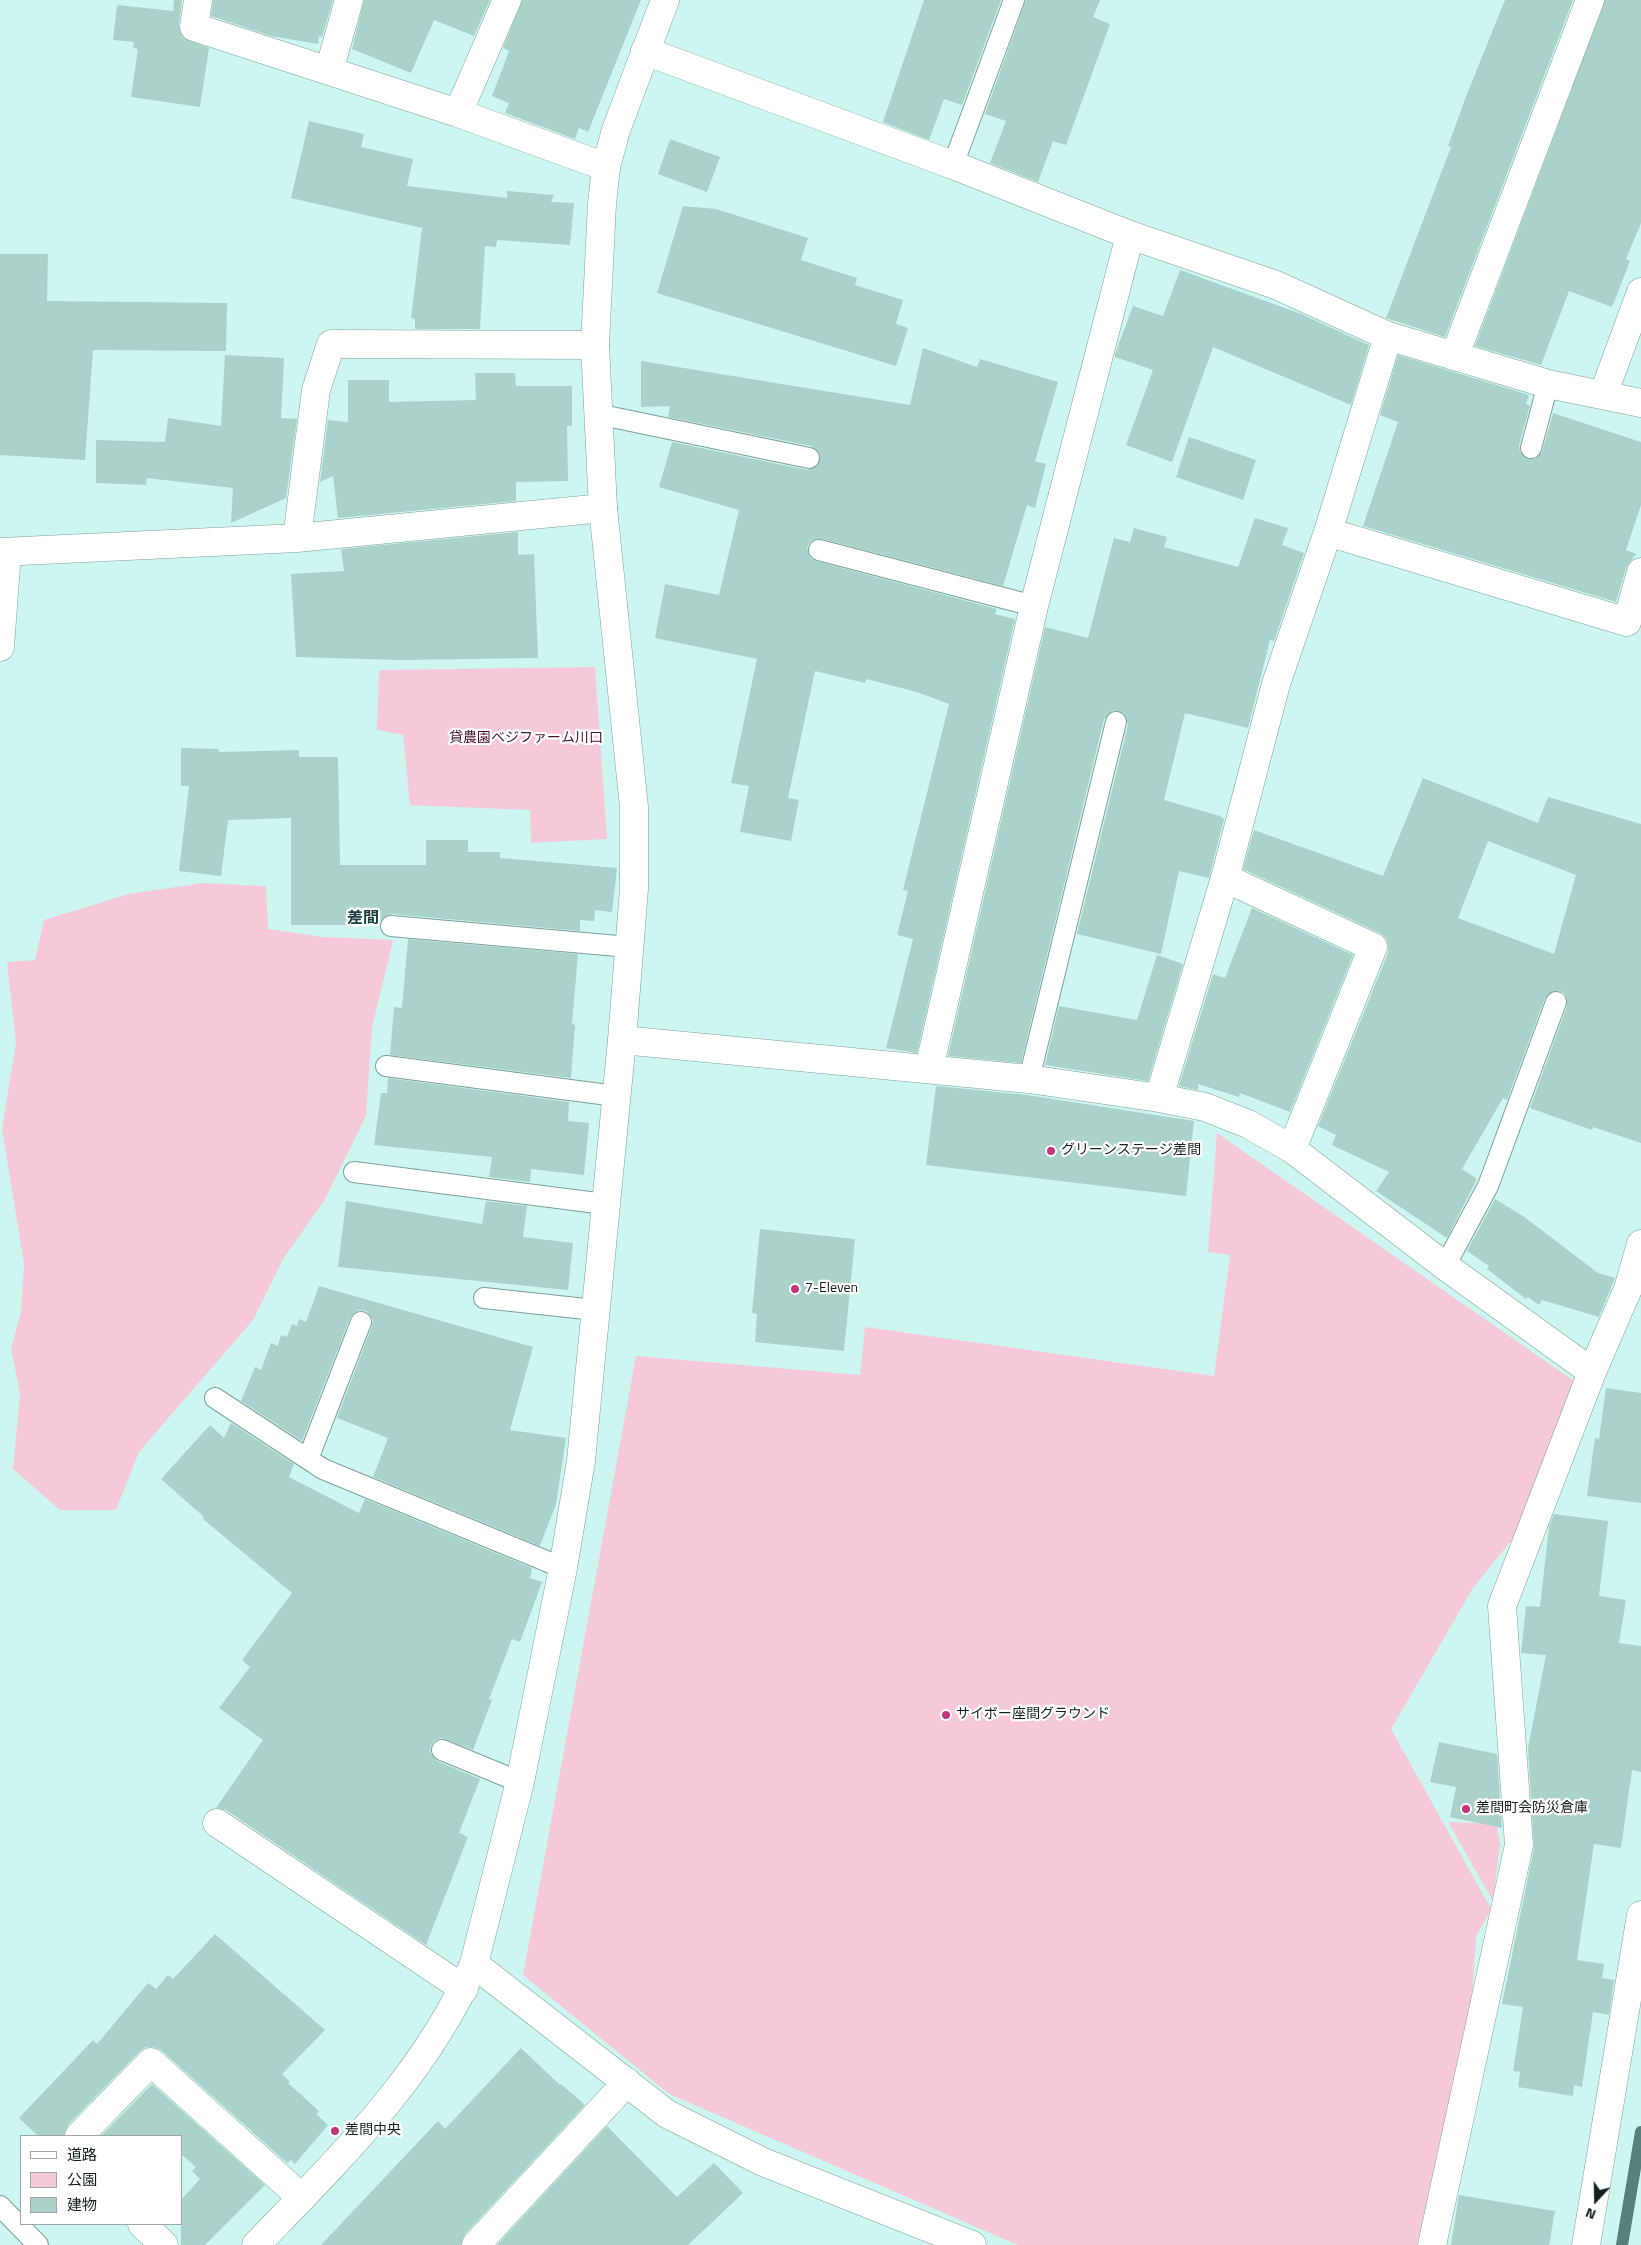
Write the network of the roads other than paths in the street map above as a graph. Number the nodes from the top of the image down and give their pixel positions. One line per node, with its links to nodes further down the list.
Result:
1 (198, 0): 8 (street)
2 (349, 0): 8 (street)
3 (507, 0): 9 (street)
4 (665, 0): 7 (street)
5 (1014, 0): 10 (lane)
6 (1590, 0): 16 (street)
7 (645, 51): 10 (street); 11 (street)
8 (329, 71): 9 (street)
9 (458, 113): 11 (street)
10 (953, 165): 12 (street)
11 (606, 166): 15 (street)
12 (1130, 235): 14 (street); 29 (street)
13 (1641, 292): 18 (street)
14 (1388, 336): 16 (street); 24 (street)
15 (595, 345): 20 (street); 25 (street)
16 (1455, 355): 17 (street)
17 (1548, 384): 18 (street); 21 (lane)
18 (1603, 394): 19 (street)
19 (1641, 403)
20 (597, 414): 22 (lane); 23 (street)
21 (1531, 448)
22 (809, 458)
23 (603, 508): 25 (street); 34 (street)
24 (1328, 532): 28 (street); 32 (street)
25 (297, 538): 27 (street)
26 (818, 550): 29 (lane)
27 (4, 552): 30 (street)
28 (1641, 572)
29 (1034, 606): 38 (street)
30 (0, 647)
31 (1116, 722): 39 (lane)
32 (1225, 878): 41 (street); 42 (street)
33 (391, 926): 34 (lane)
34 (629, 947): 36 (street)
35 (1556, 1002): 46 (lane)
36 (622, 1040): 38 (street); 40 (street)
37 (386, 1066): 40 (lane)
38 (929, 1070): 39 (street)
39 (1029, 1079): 41 (street)
40 (616, 1096): 44 (street)
41 (1159, 1098): 42 (street)
42 (1292, 1150): 46 (street)
43 (354, 1172): 44 (lane)
44 (605, 1204): 49 (street)
45 (1641, 1244): 47 (street)
46 (1445, 1266): 51 (street)
47 (1634, 1290): 51 (street)
48 (484, 1298): 49 (lane)
49 (595, 1310): 54 (street)
50 (361, 1322): 53 (lane)
51 (1592, 1372): 71 (street)
52 (215, 1398): 53 (lane)
53 (308, 1459): 54 (lane)
54 (563, 1568): 56 (street)
55 (442, 1750): 56 (lane)
56 (520, 1782): 59 (street)
57 (217, 1823): 60 (street)
58 (1641, 1915): 72 (street)
59 (474, 1964): 60 (street); 61 (street)
60 (464, 1989): 63 (street)
61 (627, 2082): 69 (street); 70 (street)
62 (80, 2135): 63 (street)
63 (302, 2198): 68 (street)
64 (0, 2206): 66 (lane)
65 (143, 2225): 67 (street)
66 (38, 2245)
67 (164, 2245)
68 (256, 2245)
69 (476, 2245)
70 (972, 2245)
71 (1432, 2245)
72 (1586, 2245)

